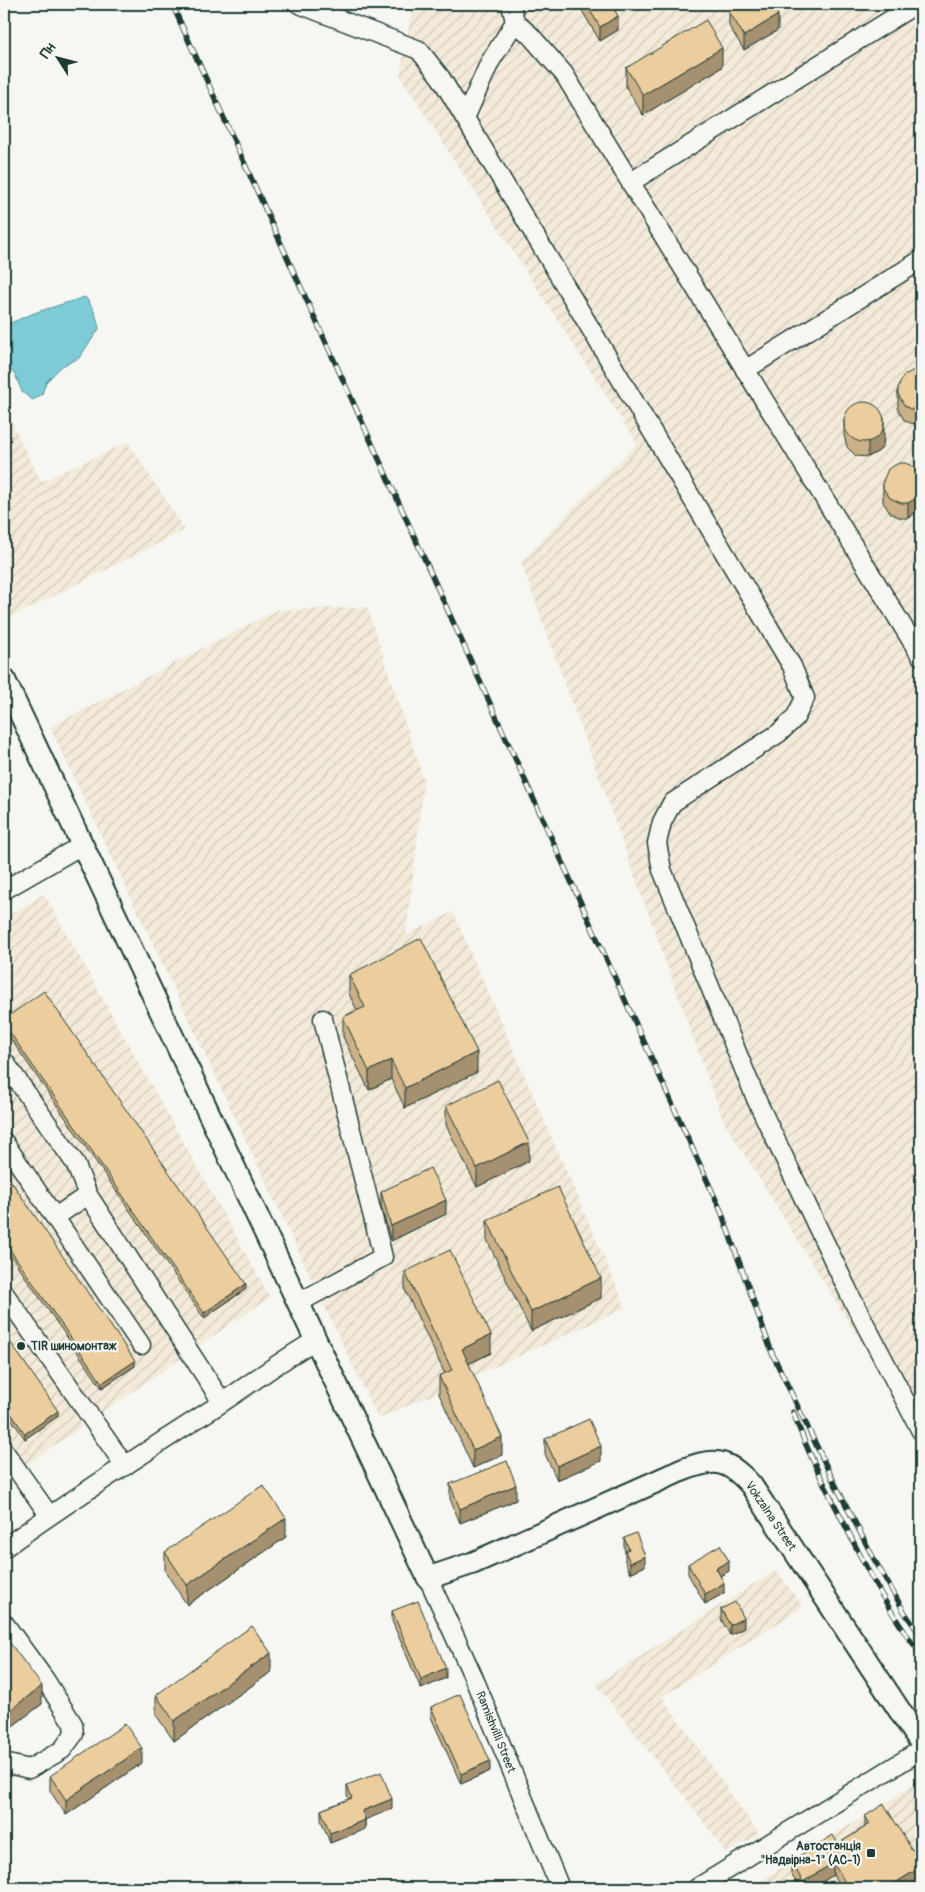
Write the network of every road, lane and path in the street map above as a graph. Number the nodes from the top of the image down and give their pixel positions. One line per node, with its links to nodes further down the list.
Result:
1 (299, 4): 5 (street)
2 (511, 4): 4 (street)
3 (916, 4): 6 (street)
4 (516, 22): 5 (street); 6 (street)
5 (465, 118): 23 (street)
6 (631, 182): 8 (street)
7 (921, 260): 8 (street)
8 (745, 370): 9 (street)
9 (920, 651)
10 (6, 688): 11 (main road)
11 (82, 845): 12 (street); 19 (main road)
12 (4, 890)
13 (323, 1019): 19 (street)
14 (4, 1061): 16 (street)
15 (4, 1142): 17 (street)
16 (88, 1195): 17 (street); 22 (street)
17 (55, 1218): 21 (street)
18 (4, 1293): 25 (street)
19 (298, 1303): 20 (main road)
20 (316, 1340): 22 (street); 28 (main road)
21 (141, 1345)
22 (222, 1402): 25 (street)
23 (921, 1431)
24 (4, 1451): 26 (street)
25 (125, 1466): 26 (street)
26 (49, 1515): 27 (street)
27 (4, 1548)
28 (428, 1578): 30 (main road, Vokzalna Street); 35 (street, Ramishvilli Street)
29 (4, 1623): 32 (street)
30 (921, 1743)
31 (921, 1750): 36 (street)
32 (4, 1764)
33 (921, 1843): 34 (path)
34 (906, 1853)
35 (560, 1888)
36 (697, 1888)

